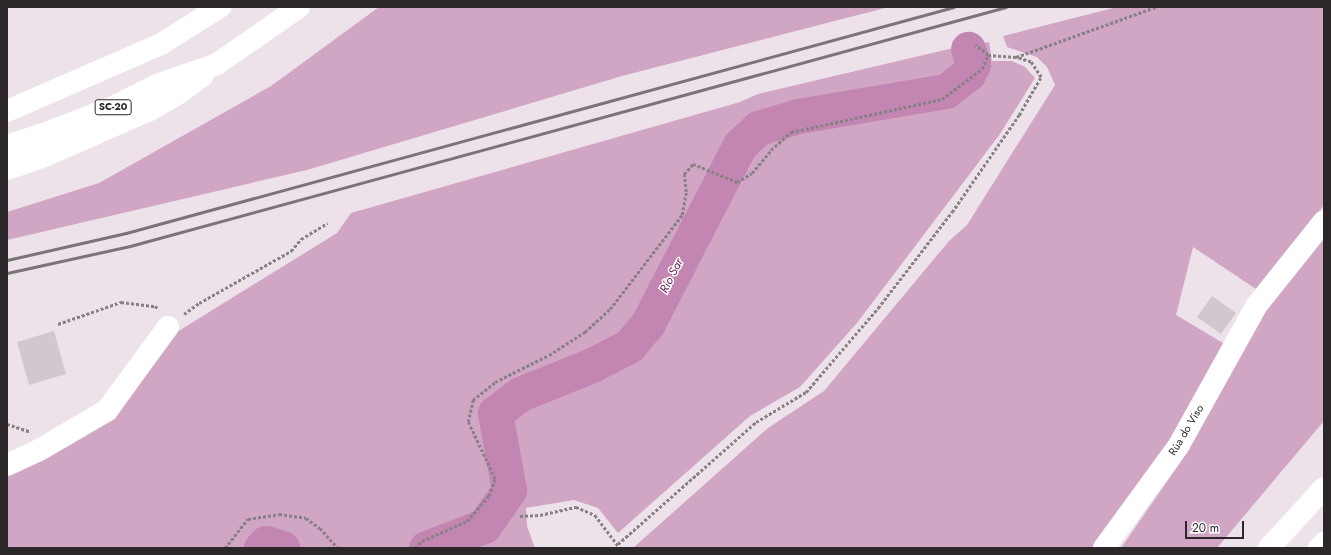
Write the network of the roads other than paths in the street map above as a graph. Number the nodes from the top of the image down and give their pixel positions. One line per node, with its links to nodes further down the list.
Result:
1 (220, 7): 4 (main road)
2 (300, 7): 3 (main road, SC-20)
3 (217, 64): 5 (main road, SC-20); 6 (main road)
4 (13, 108)
5 (7, 146)
6 (7, 169)
7 (1324, 221): 12 (main road, Rúa do Viso)
8 (171, 324): 9 (main road)
9 (7, 465)
10 (1324, 488): 13 (main road)
11 (1324, 542): 14 (main road)
12 (1104, 548)
13 (1269, 548)
14 (1319, 548)

